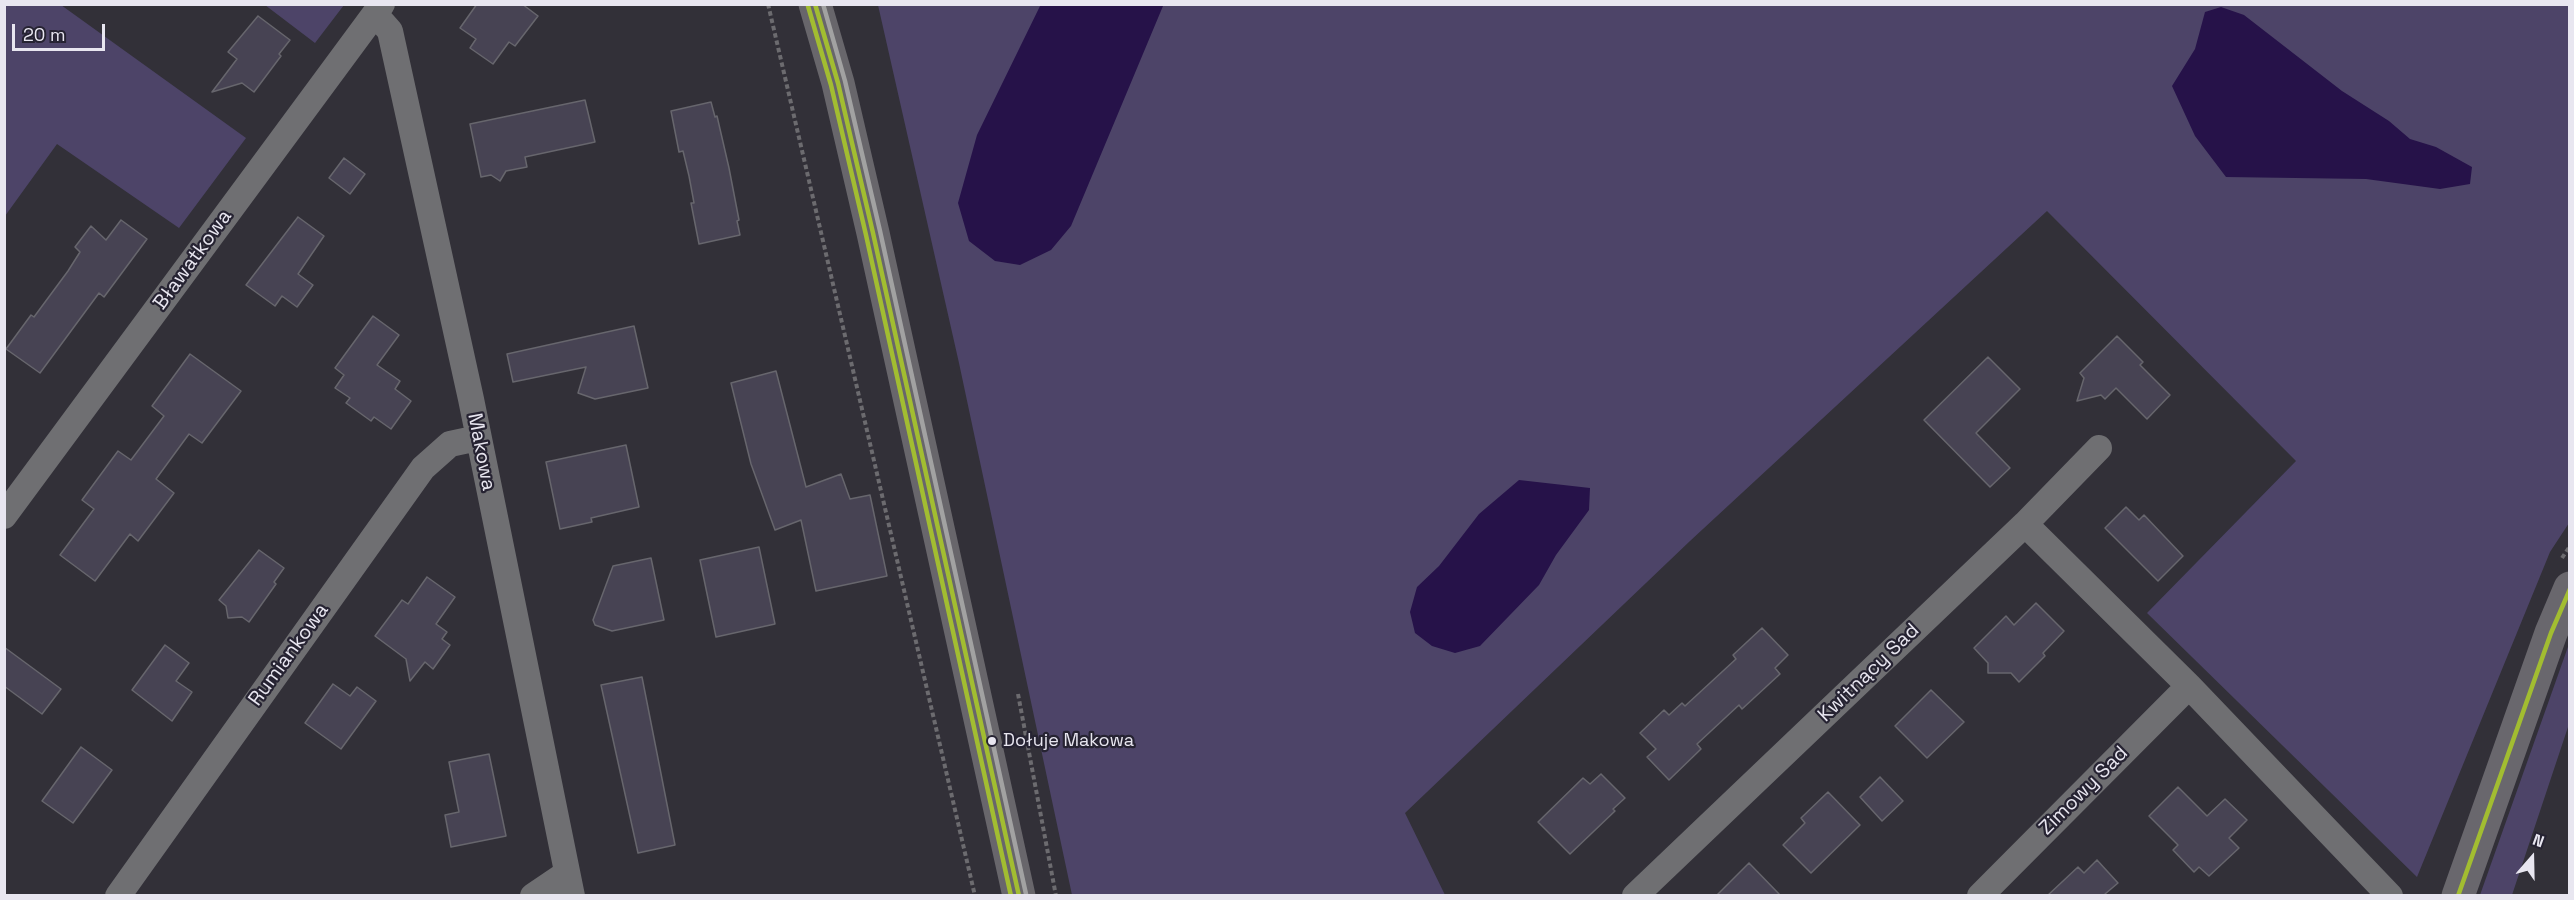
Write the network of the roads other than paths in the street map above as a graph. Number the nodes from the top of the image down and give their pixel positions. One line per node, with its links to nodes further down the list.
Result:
1 (815, 4): 12 (main road)
2 (379, 9): 3 (street, Makowa); 5 (street, Bławatkowa)
3 (478, 438): 9 (street, Makowa); 10 (street, Rumiankowa)
4 (2099, 447): 6 (street, Kwitnący Sad)
5 (4, 516)
6 (2025, 524): 8 (street); 13 (street, Kwitnący Sad)
7 (2570, 588): 16 (street)
8 (2189, 686): 14 (street, Zimowy Sad); 15 (street)
9 (570, 884): 11 (street)
10 (118, 896)
11 (533, 896)
12 (1019, 896)
13 (1635, 896)
14 (1980, 896)
15 (2390, 896)
16 (2458, 896)

